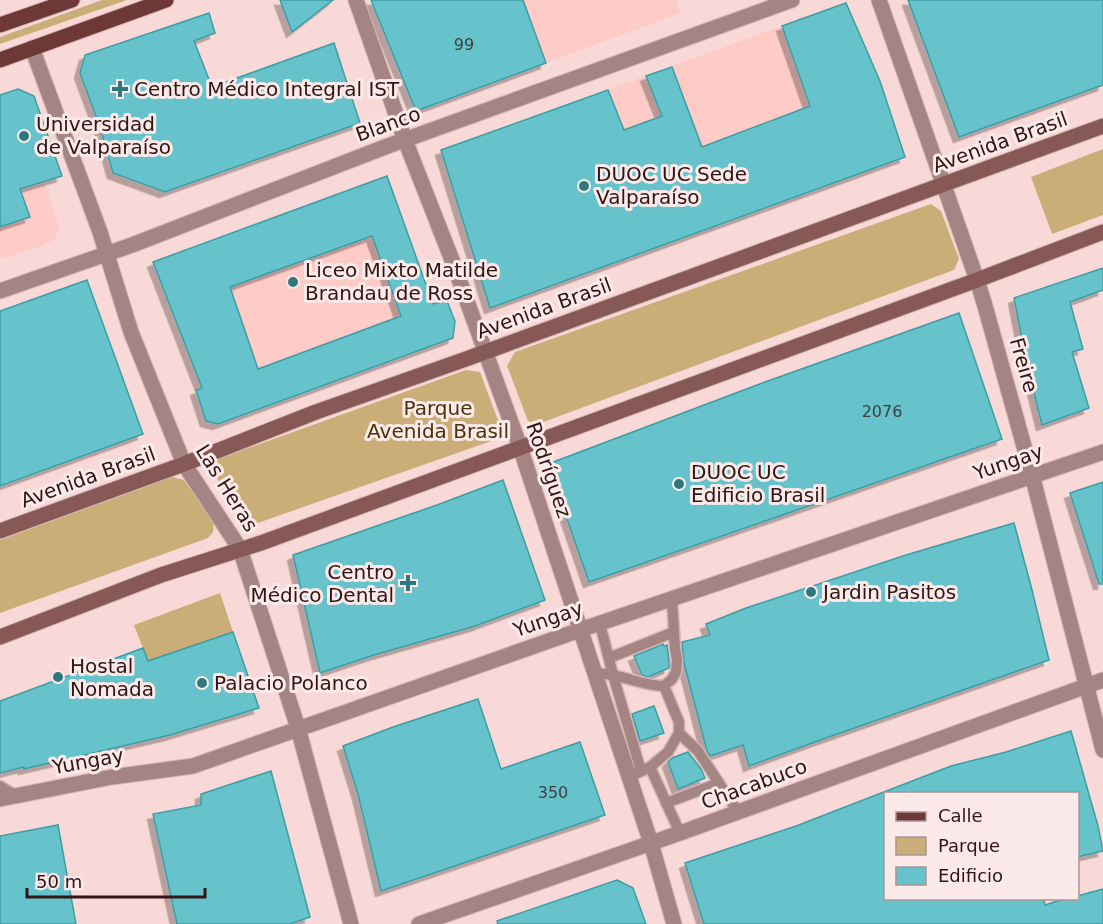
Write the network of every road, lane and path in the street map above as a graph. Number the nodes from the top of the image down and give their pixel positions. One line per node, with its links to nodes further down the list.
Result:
1 (72, 0): 6 (main road)
2 (166, 0): 7 (main road)
3 (356, 0): 10 (street, Rodríguez)
4 (792, 0): 10 (street, Blanco)
5 (879, 0): 11 (street, Freire)
6 (0, 25)
7 (32, 48): 8 (main road); 13 (street, Las Heras)
8 (0, 60)
9 (1103, 126): 11 (main road, Avenida Brasil)
10 (405, 140): 13 (street, Blanco); 16 (street, Rodríguez)
11 (944, 185): 14 (street, Freire); 16 (main road, Avenida Brasil)
12 (1103, 232): 14 (main road)
13 (107, 253): 15 (street, Blanco); 19 (street, Las Heras)
14 (977, 280): 17 (main road); 20 (street, Freire)
15 (0, 291)
16 (485, 352): 17 (street, Rodríguez); 19 (main road, Avenida Brasil)
17 (520, 447): 22 (main road); 25 (street, Rodríguez)
18 (1103, 452): 20 (street, Yungay)
19 (184, 464): 21 (main road, Avenida Brasil); 22 (street, Las Heras)
20 (1032, 475): 23 (street, Yungay); 33 (street, Freire)
21 (0, 531)
22 (240, 549): 27 (main road); 34 (street, Las Heras)
23 (672, 599): 24 (street, Yungay); 26 (lane)
24 (600, 624): 25 (street, Yungay); 28 (lane)
25 (580, 630): 29 (street, Rodríguez); 34 (street, Yungay)
26 (674, 632): 28 (lane); 32 (lane)
27 (0, 637)
28 (609, 658): 30 (lane)
29 (595, 674): 30 (lane); 37 (street, Rodríguez)
30 (613, 675): 32 (lane); 37 (lane)
31 (1103, 680): 33 (street, Chacabuco)
32 (664, 686): 35 (lane)
33 (1086, 686): 36 (street, Freire); 43 (street, Chacabuco)
34 (298, 728): 40 (street, Yungay); 46 (street, Las Heras)
35 (679, 733): 37 (lane); 38 (lane)
36 (1103, 750)
37 (640, 772): 42 (lane); 45 (street, Rodríguez)
38 (719, 783): 42 (lane); 43 (lane)
39 (0, 786): 40 (lane)
40 (16, 796): 41 (street, Yungay)
41 (0, 799)
42 (666, 803): 44 (lane)
43 (738, 812): 44 (street, Chacabuco)
44 (680, 833): 45 (street, Chacabuco)
45 (651, 843): 47 (street, Chacabuco); 48 (street, Rodríguez)
46 (351, 924)
47 (419, 924)
48 (674, 924)

